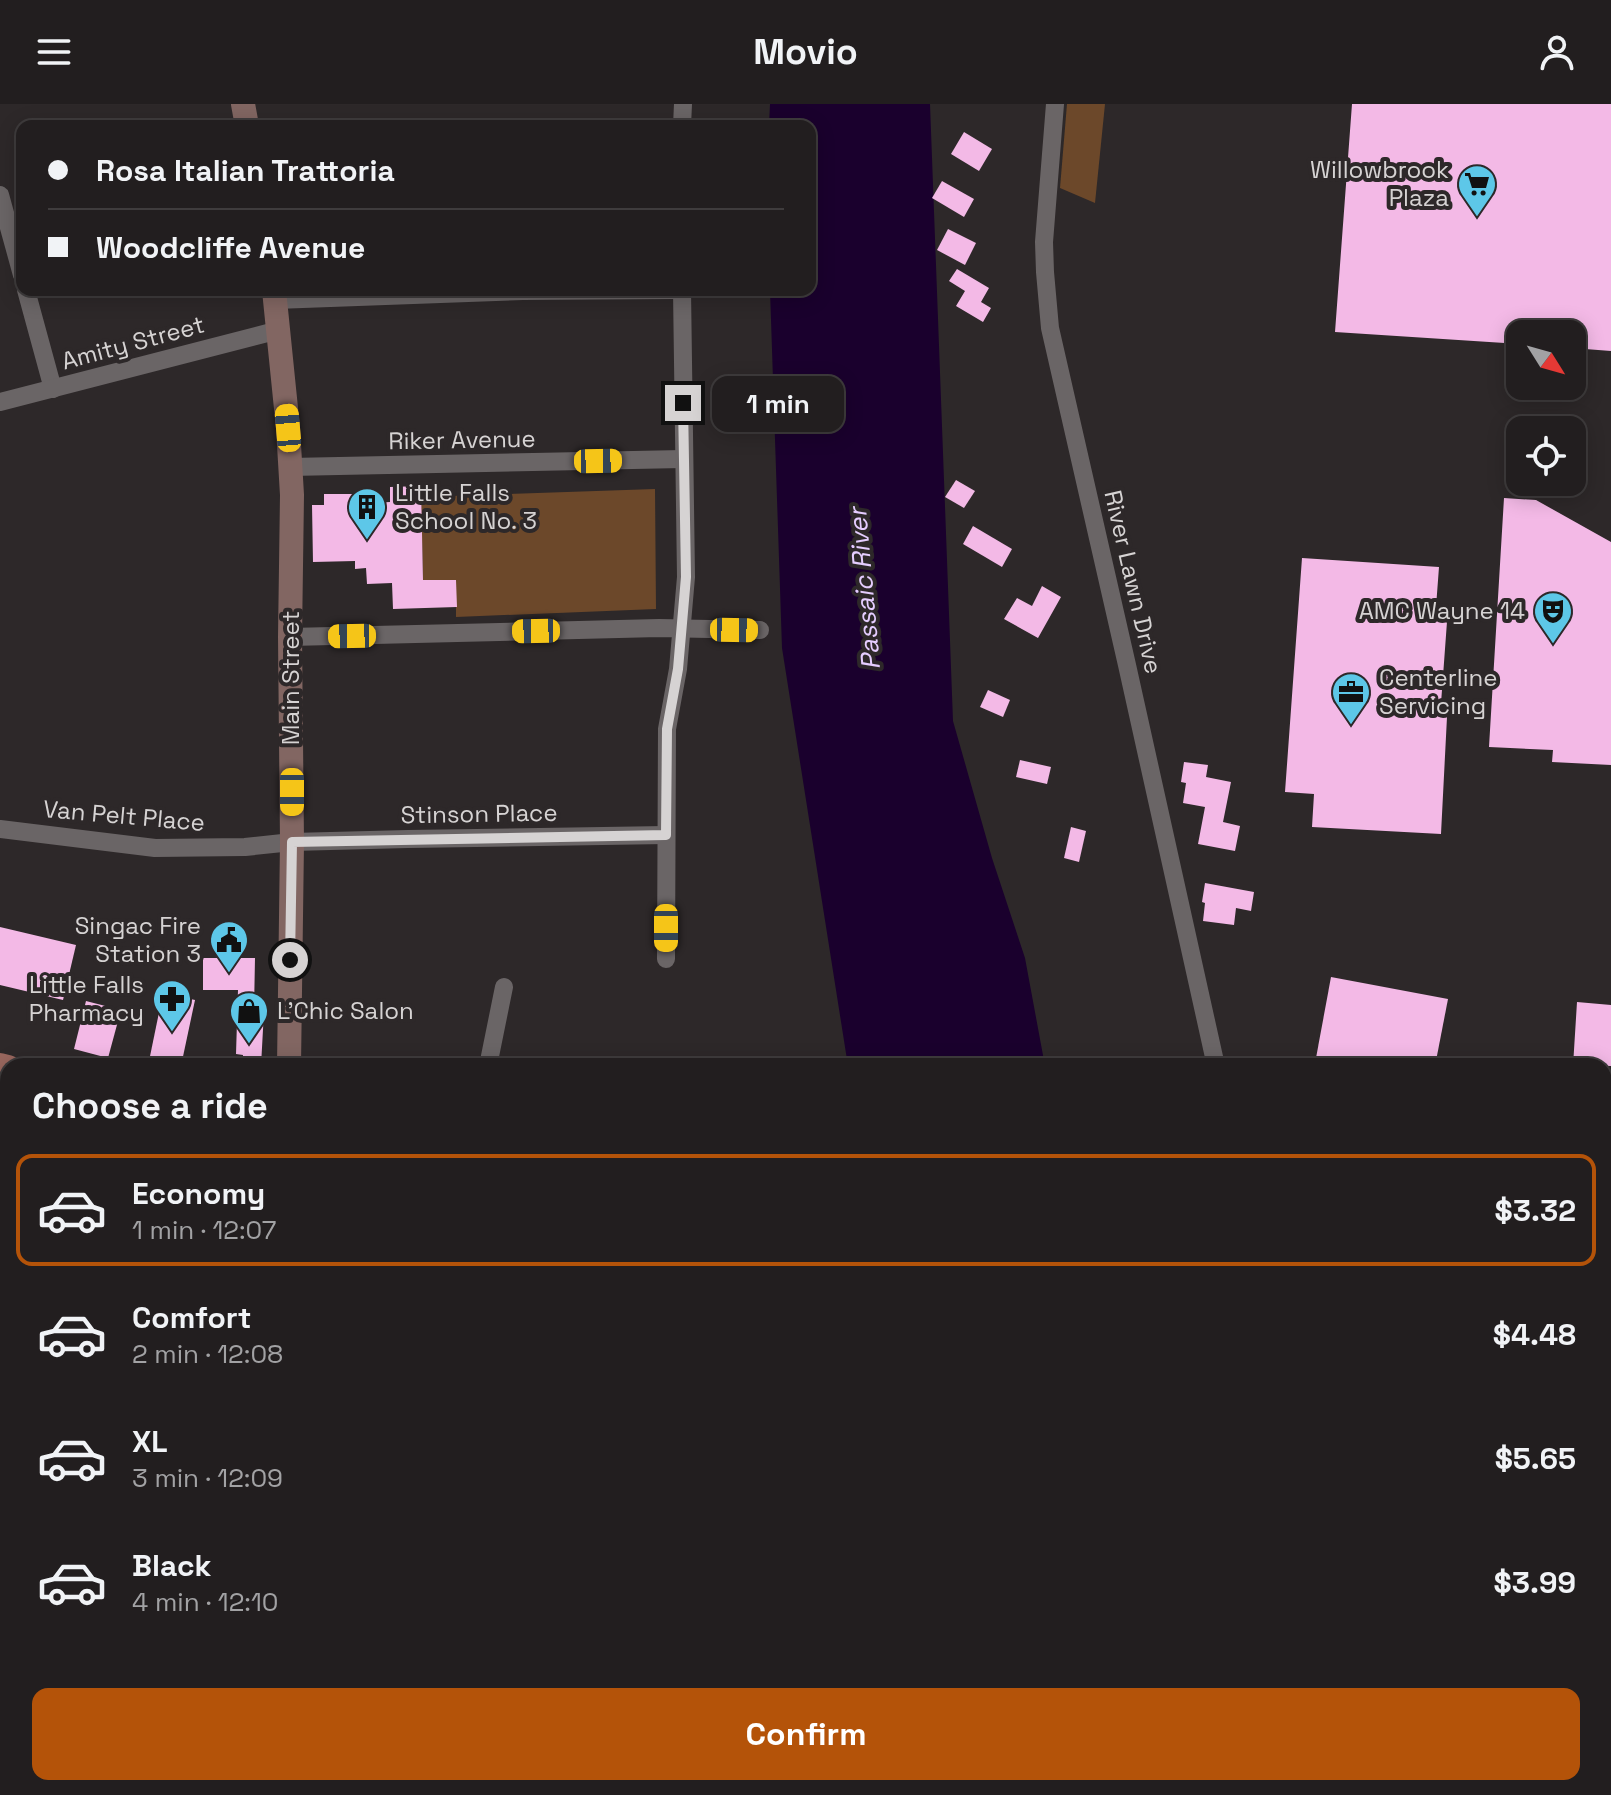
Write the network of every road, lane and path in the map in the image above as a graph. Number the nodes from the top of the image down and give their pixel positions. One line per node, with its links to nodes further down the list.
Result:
1 (1055, 104): 22 (street, River Lawn Drive)
2 (0, 195): 3 (street)
3 (16, 253)
4 (28, 296): 8 (street)
5 (274, 296): 7 (main road, Main Street)
6 (679, 296): 10 (street)
7 (279, 330): 8 (street, Amity Street); 11 (main road, Main Street)
8 (53, 389): 9 (street, Amity Street)
9 (0, 402)
10 (683, 459): 11 (street, Riker Avenue); 12 (street)
11 (290, 467): 14 (main road, Main Street)
12 (681, 628): 13 (street); 14 (street); 16 (street)
13 (760, 630)
14 (290, 637): 17 (main road, Main Street)
15 (0, 829): 17 (street, Van Pelt Place)
16 (666, 835): 17 (street, Stinson Place); 18 (street)
17 (292, 842): 20 (main road, Main Street)
18 (666, 959)
19 (504, 987): 21 (street)
20 (289, 1058)
21 (490, 1058)
22 (1214, 1058)

